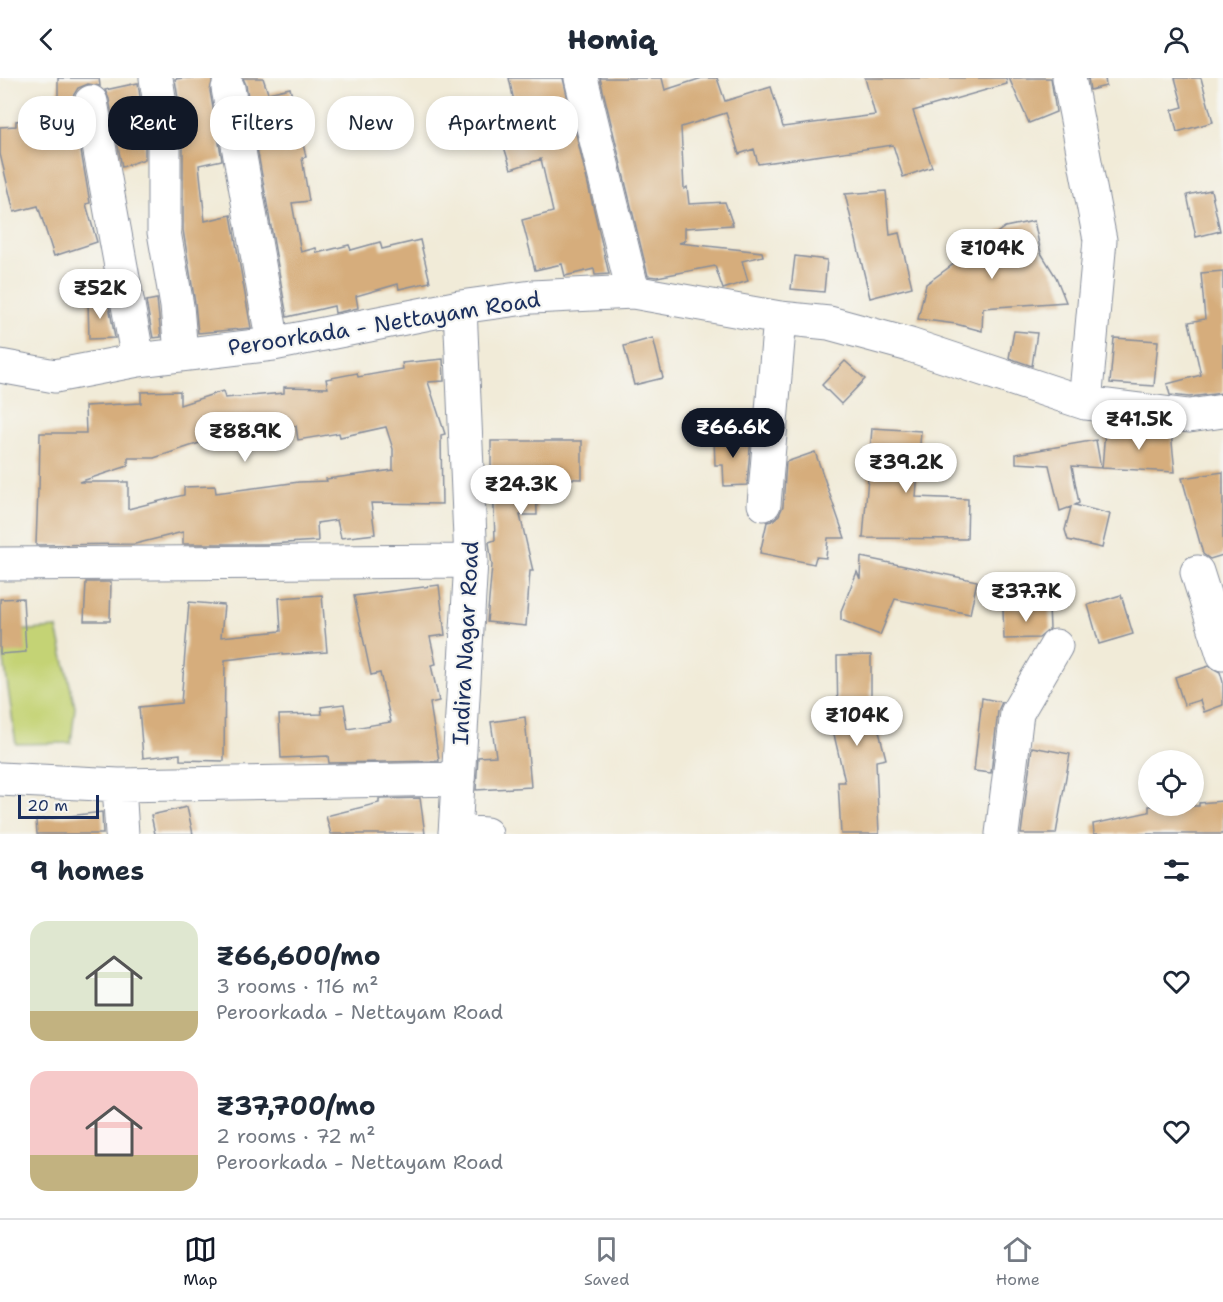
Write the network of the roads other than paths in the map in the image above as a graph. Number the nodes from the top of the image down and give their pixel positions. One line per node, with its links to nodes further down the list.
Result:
1 (156, 78): 10 (street)
2 (581, 78): 6 (street)
3 (1069, 78): 13 (street)
4 (228, 88): 9 (street)
5 (96, 124): 11 (street)
6 (633, 292): 7 (street, Peroorkada - Nettayam Road); 8 (street, Peroorkada - Nettayam Road)
7 (460, 307): 9 (street, Peroorkada - Nettayam Road); 16 (street, Indira Nagar Road)
8 (780, 318): 13 (street, Peroorkada - Nettayam Road); 15 (street)
9 (273, 344): 10 (street, Peroorkada - Nettayam Road)
10 (181, 354): 11 (street, Peroorkada - Nettayam Road)
11 (138, 360): 12 (street, Peroorkada - Nettayam Road)
12 (0, 366)
13 (1085, 403): 14 (street, Peroorkada - Nettayam Road)
14 (1223, 411)
15 (764, 504)
16 (471, 561): 17 (street); 22 (street, Indira Nagar Road)
17 (0, 564)
18 (1197, 572): 20 (street)
19 (1056, 646): 26 (street)
20 (1223, 654)
21 (0, 779): 23 (street)
22 (458, 779): 23 (street); 24 (street, Indira Nagar Road)
23 (118, 785): 25 (street)
24 (465, 833)
25 (122, 834)
26 (1002, 834)

